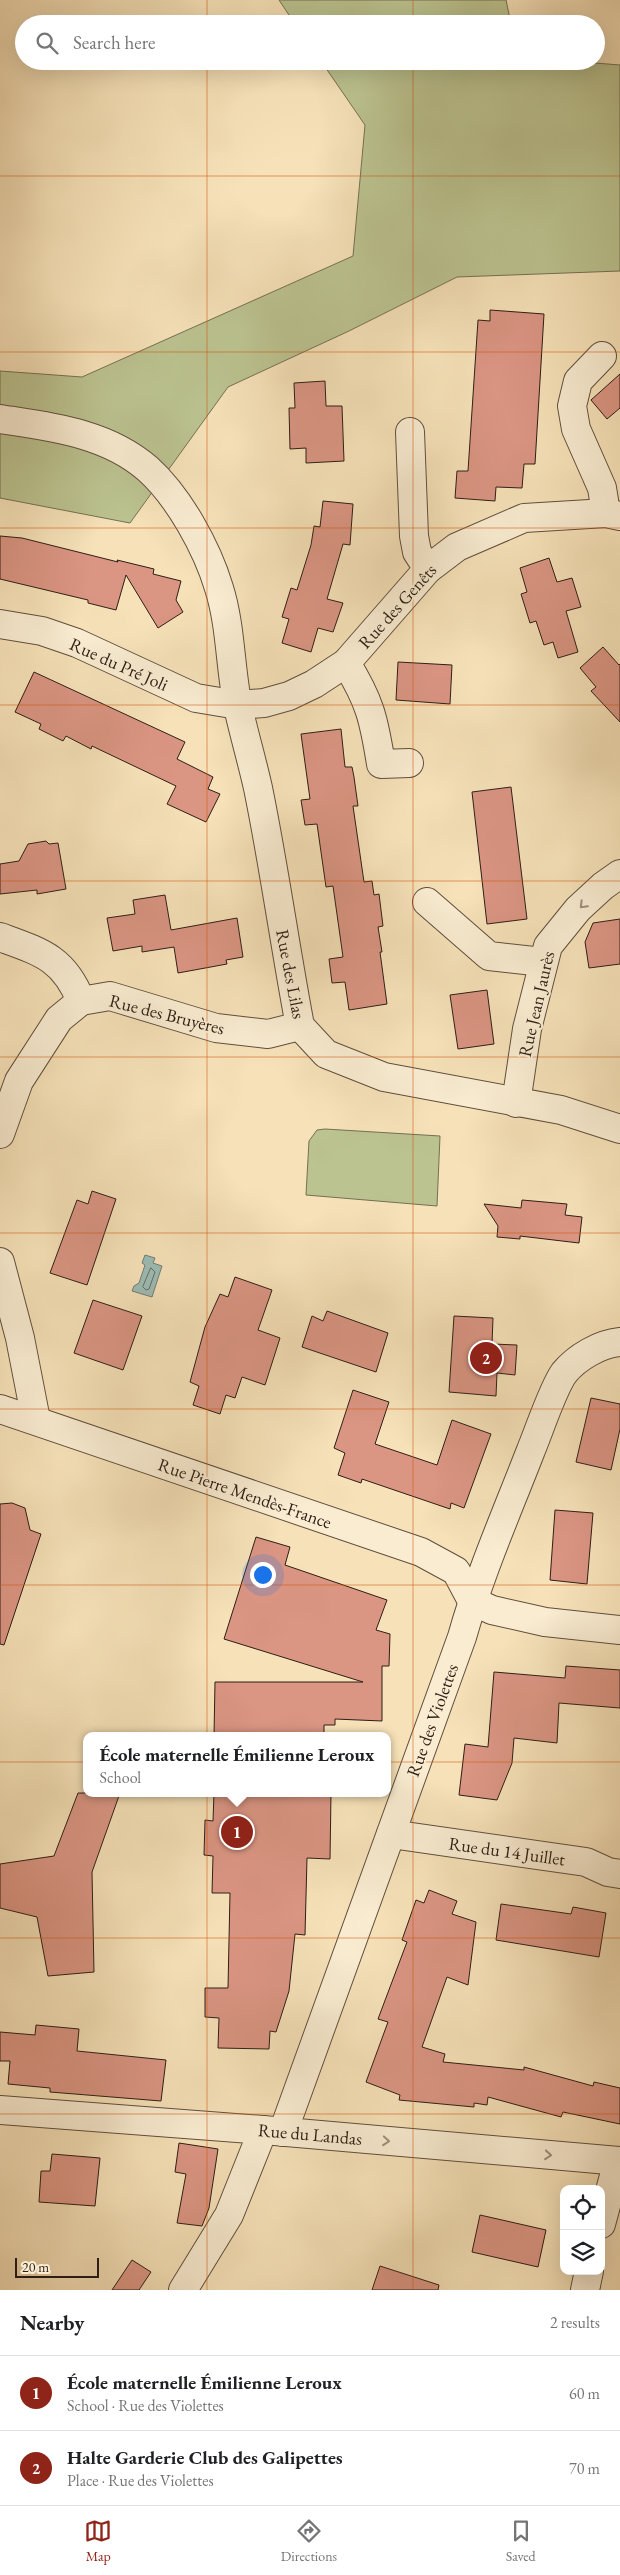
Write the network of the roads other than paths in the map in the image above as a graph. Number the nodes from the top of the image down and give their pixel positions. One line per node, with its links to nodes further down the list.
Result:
1 (602, 356): 4 (street)
2 (0, 419): 8 (street, Rue des Lilas)
3 (410, 432): 5 (street)
4 (613, 514): 5 (street, Rue des Genêts)
5 (428, 569): 7 (street, Rue des Genêts)
6 (0, 624): 8 (street, Rue du Pré Joli)
7 (346, 663): 8 (street, Rue des Genêts); 9 (street)
8 (238, 705): 15 (street, Rue des Lilas)
9 (409, 763)
10 (620, 874): 13 (street, Rue Jean Jaurès, one-way to 13)
11 (427, 902): 13 (street)
12 (0, 937): 14 (street)
13 (543, 962): 16 (street, Rue Jean Jaurès)
14 (82, 1001): 15 (street, Rue des Bruyères); 18 (street)
15 (300, 1026): 16 (street, Rue des Lilas)
16 (516, 1103): 17 (street, Rue des Lilas)
17 (620, 1129)
18 (0, 1134)
19 (0, 1262): 22 (street)
20 (620, 1342): 23 (street, Rue des Violettes)
21 (0, 1409): 22 (street, Rue Pierre Mendès-France)
22 (36, 1420): 23 (street, Rue Pierre Mendès-France)
23 (472, 1601): 24 (street); 25 (street, Rue des Violettes)
24 (620, 1630)
25 (391, 1834): 26 (street, Rue du 14 Juillet); 28 (street, Rue des Violettes)
26 (620, 1874)
27 (0, 2110): 28 (street, Rue du Landas)
28 (273, 2131): 29 (street, Rue du Landas, one-way to 29); 32 (street, Rue des Violettes)
29 (619, 2161): 30 (street)
30 (605, 2210)
31 (588, 2275): 33 (street)
32 (183, 2290)
33 (585, 2290)

